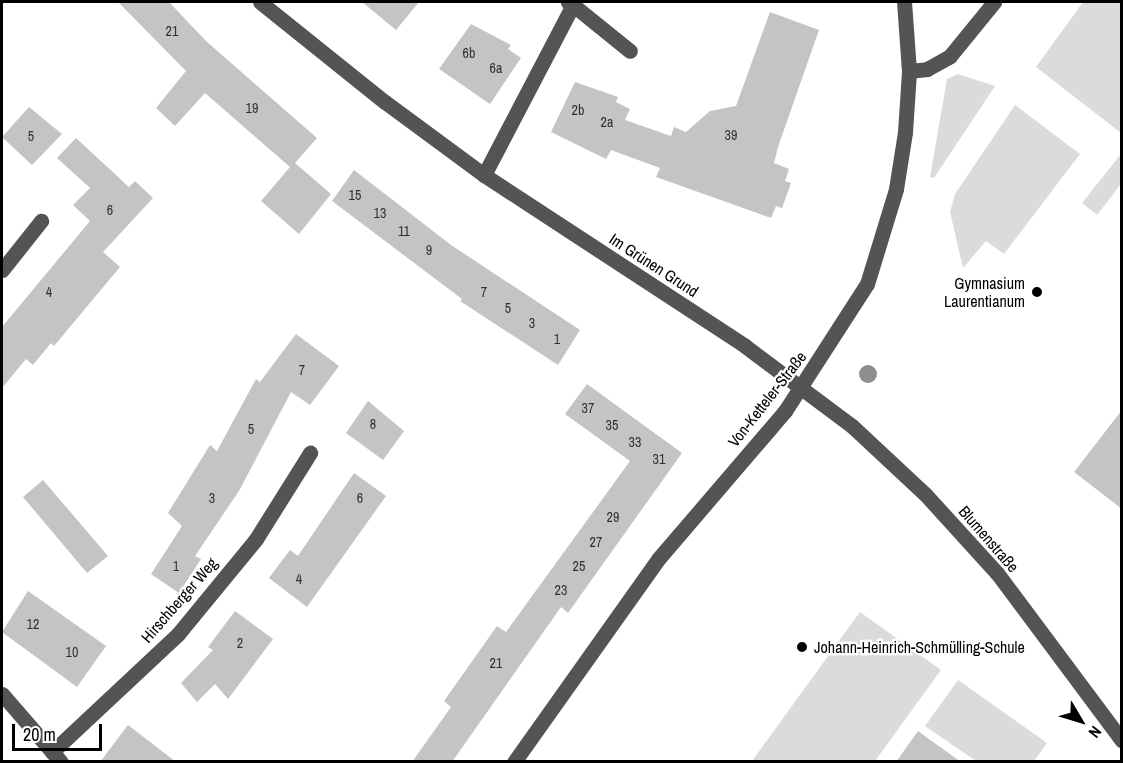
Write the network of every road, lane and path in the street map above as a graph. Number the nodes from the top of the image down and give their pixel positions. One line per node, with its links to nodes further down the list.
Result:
1 (260, 2): 7 (street, Im Grünen Grund)
2 (904, 2): 6 (street, Von-Ketteler-Straße)
3 (994, 2): 6 (street)
4 (570, 3): 5 (street); 7 (street)
5 (630, 51)
6 (909, 71): 10 (street, Von-Ketteler-Straße)
7 (484, 175): 10 (street, Im Grünen Grund)
8 (40, 221): 9 (street)
9 (2, 270)
10 (802, 387): 13 (street, Blumenstraße); 15 (street, Von-Ketteler-Straße)
11 (310, 453): 14 (street, Hirschberger Weg)
12 (2, 694): 14 (street)
13 (1122, 741)
14 (56, 757)
15 (514, 762)

